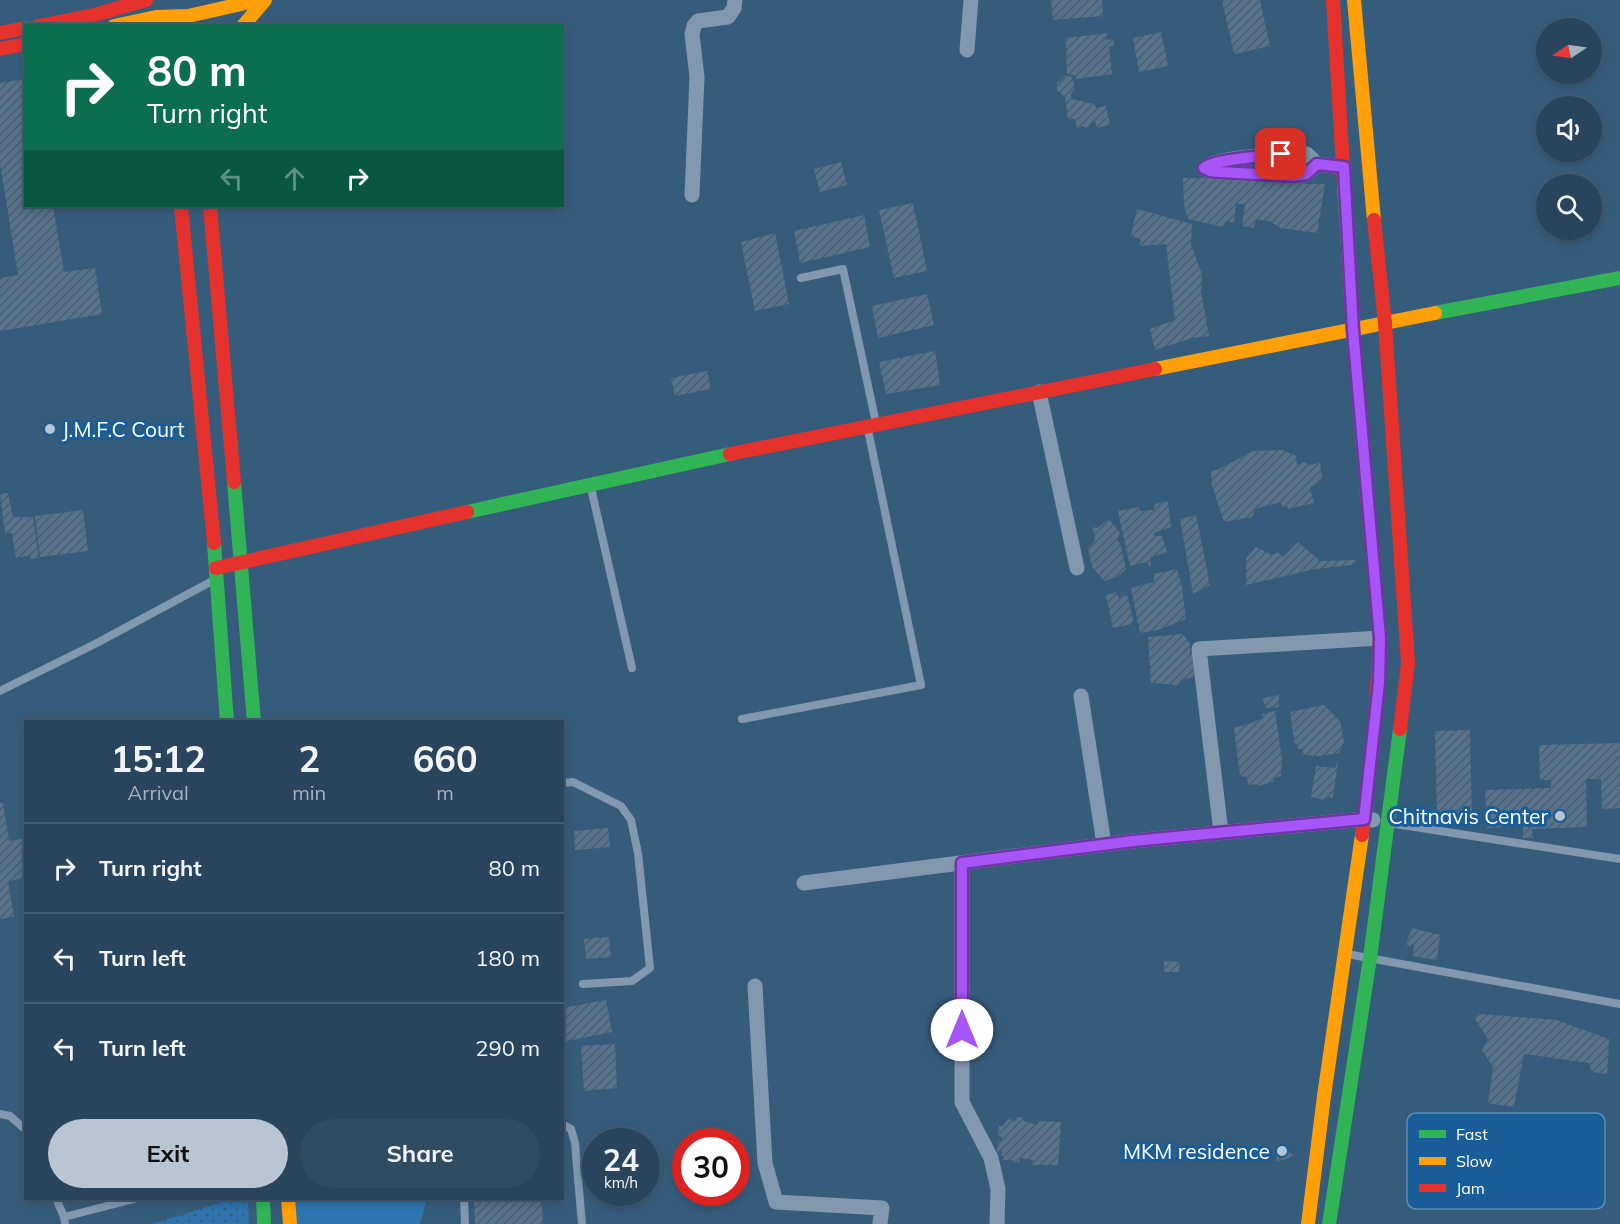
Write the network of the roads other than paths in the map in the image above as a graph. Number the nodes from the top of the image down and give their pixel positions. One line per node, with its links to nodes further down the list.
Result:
1 (120, 0): 11 (street)
2 (146, 0): 11 (street)
3 (153, 0): 12 (street)
4 (185, 0): 13 (street)
5 (259, 0): 13 (street)
6 (265, 0): 16 (street)
7 (735, 0): 26 (street)
8 (971, 0): 21 (street)
9 (1333, 0): 23 (street)
10 (1354, 0): 22 (street)
11 (94, 15): 14 (street)
12 (157, 21): 13 (street); 15 (street)
13 (189, 21)
14 (48, 24)
15 (131, 24)
16 (245, 24)
17 (24, 28): 18 (street)
18 (0, 33)
19 (24, 44): 20 (street)
20 (0, 49)
21 (967, 50)
22 (1363, 72): 23 (street); 31 (street)
23 (1338, 75): 25 (street)
24 (1317, 164): 24 (street); 25 (street)
25 (1344, 167): 32 (street)
26 (692, 195)
27 (181, 207): 38 (street)
28 (210, 207): 36 (street)
29 (801, 278): 34 (lane)
30 (1620, 278): 31 (street)
31 (1385, 323): 32 (street); 48 (street)
32 (1353, 330): 33 (street); 39 (street)
33 (1039, 392): 34 (street); 37 (street)
34 (872, 426): 35 (street); 43 (lane)
35 (591, 485): 36 (street); 40 (lane)
36 (240, 563): 38 (street); 45 (street)
37 (1077, 568)
38 (216, 573): 41 (lane); 44 (street)
39 (1380, 638): 47 (street); 49 (street)
40 (632, 668)
41 (0, 691)
42 (1081, 696): 50 (street)
43 (742, 719)
44 (227, 720)
45 (254, 720)
46 (564, 783): 56 (lane)
47 (1364, 819): 48 (street); 49 (street); 54 (street)
48 (1388, 823): 51 (lane); 55 (street)
49 (1221, 832): 50 (street)
50 (1104, 844): 52 (street)
51 (1620, 859)
52 (962, 863): 53 (street); 73 (street)
53 (804, 883)
54 (1346, 953): 55 (lane); 74 (street)
55 (1370, 958): 58 (lane); 75 (street)
56 (583, 984)
57 (754, 986): 72 (street)
58 (1620, 1004)
59 (0, 1114): 61 (lane)
60 (564, 1125): 71 (lane)
61 (24, 1128)
62 (57, 1200): 67 (lane)
63 (131, 1200): 67 (lane)
64 (263, 1200): 68 (street)
65 (288, 1200): 69 (street)
66 (464, 1200): 70 (lane)
67 (64, 1220)
68 (264, 1224)
69 (290, 1224)
70 (465, 1224)
71 (582, 1224)
72 (880, 1224)
73 (997, 1224)
74 (1308, 1224)
75 (1329, 1224)

